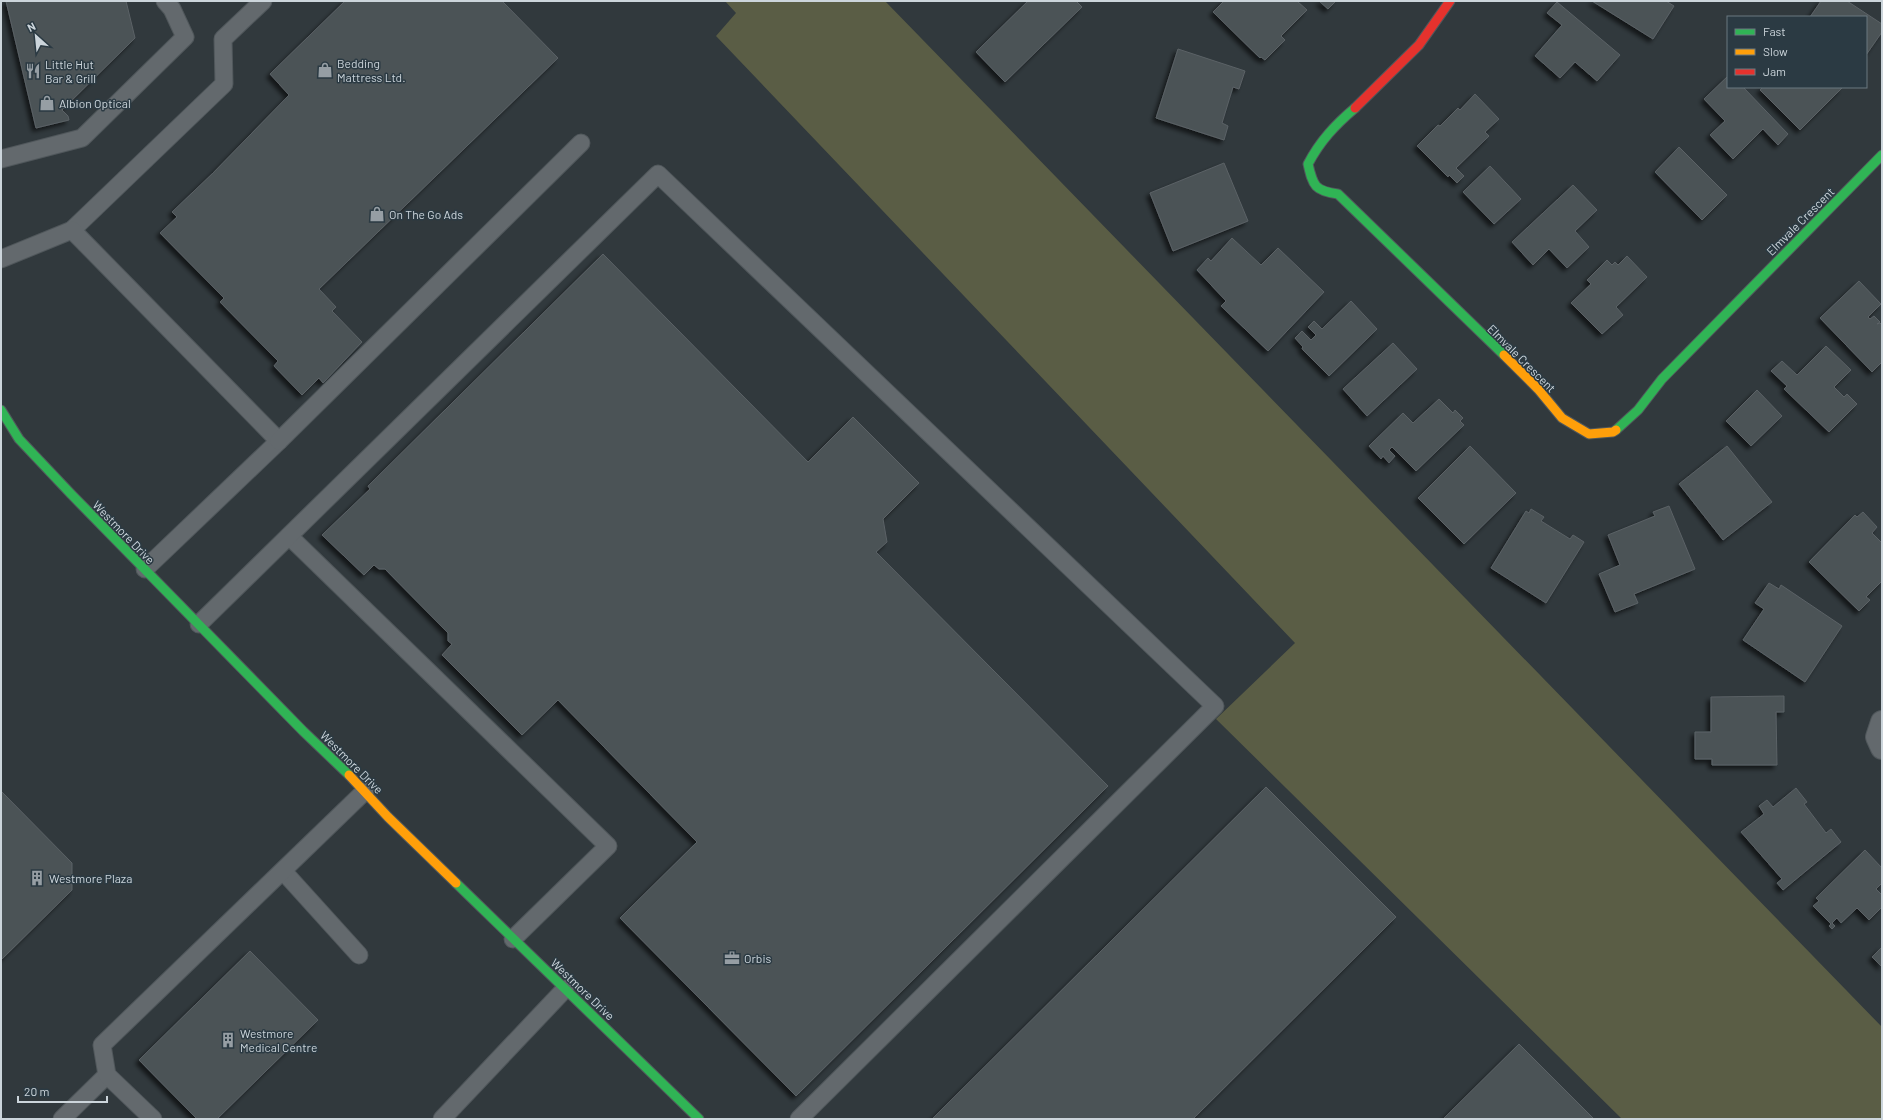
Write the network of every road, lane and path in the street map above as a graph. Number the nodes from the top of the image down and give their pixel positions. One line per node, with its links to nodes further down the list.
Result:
1 (263, 1): 7 (lane)
2 (1450, 1): 5 (street, Elmvale Crescent)
3 (173, 4): 6 (lane)
4 (581, 143): 10 (lane)
5 (1882, 155)
6 (1, 159)
7 (72, 230): 8 (lane); 10 (lane)
8 (1, 260)
9 (1, 410): 12 (street, Westmore Drive)
10 (279, 441): 12 (lane)
11 (289, 536): 13 (lane); 18 (lane); 26 (lane)
12 (145, 570): 13 (street, Westmore Drive)
13 (199, 624): 16 (street, Westmore Drive)
14 (1882, 722): 15 (street)
15 (1882, 748)
16 (365, 790): 17 (lane); 18 (street, Westmore Drive)
17 (283, 871): 19 (lane); 21 (lane)
18 (513, 939): 20 (street, Westmore Drive)
19 (359, 955)
20 (565, 989): 24 (lane); 25 (street, Westmore Drive)
21 (107, 1075): 22 (lane); 23 (lane)
22 (62, 1119)
23 (153, 1119)
24 (442, 1119)
25 (699, 1119)
26 (798, 1119)

